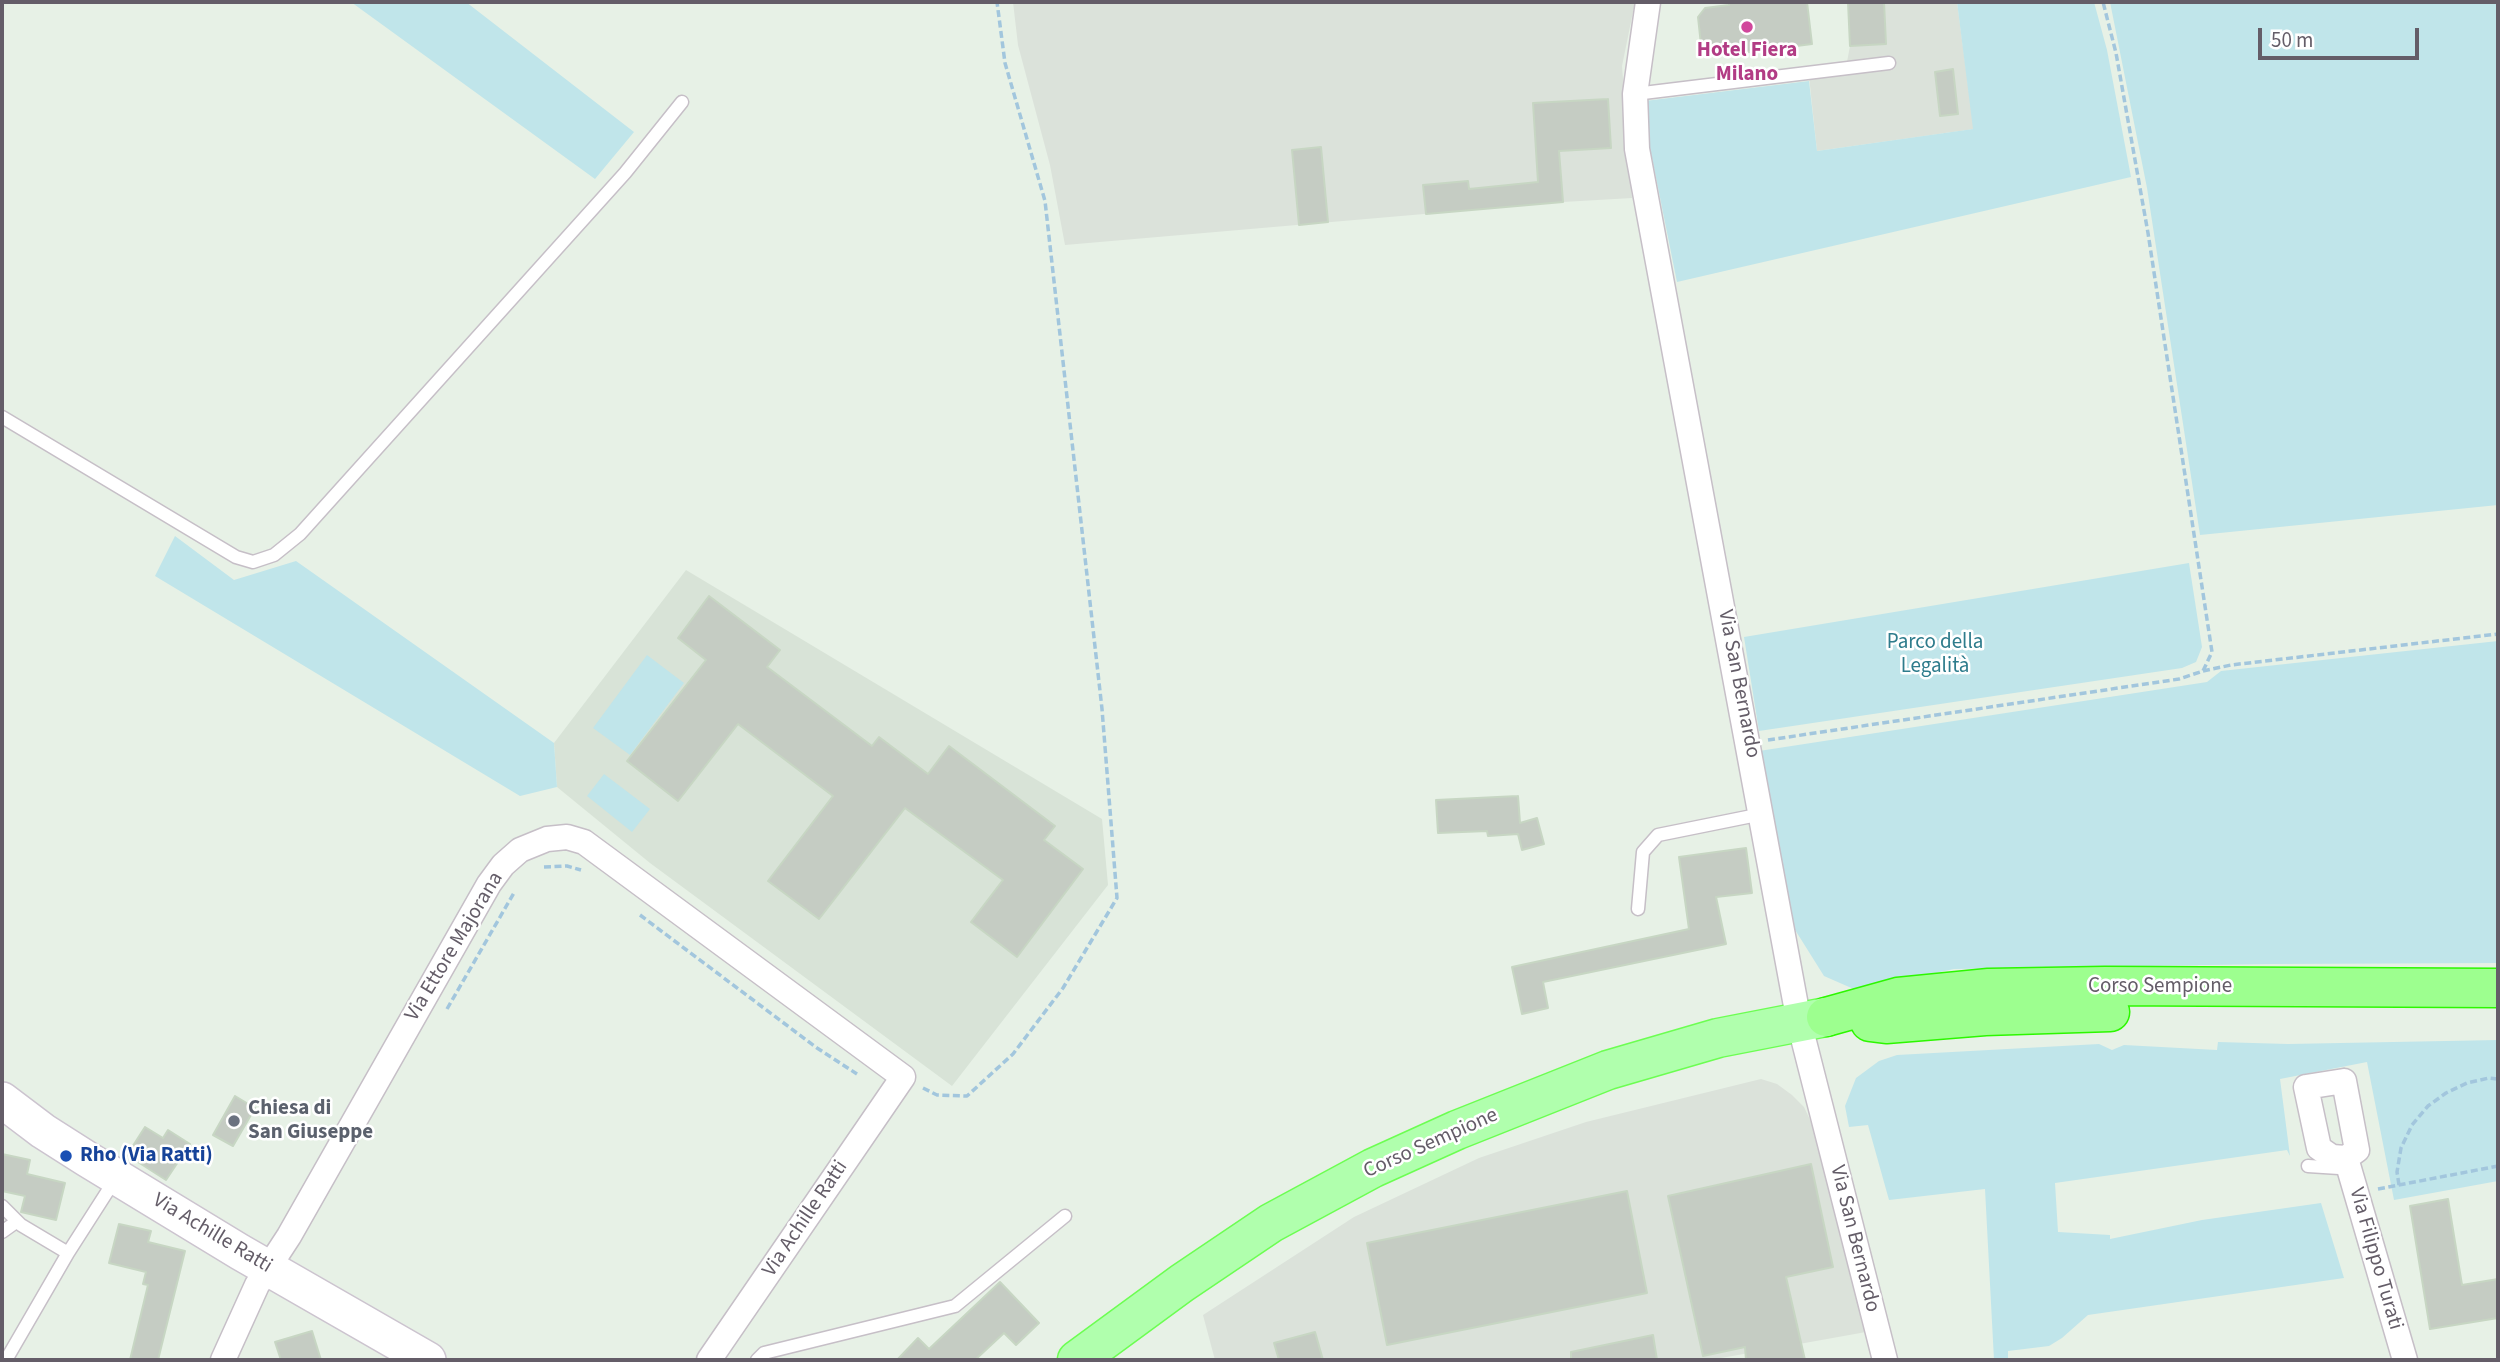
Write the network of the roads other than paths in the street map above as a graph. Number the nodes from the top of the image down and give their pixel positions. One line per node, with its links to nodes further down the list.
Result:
1 (1648, 2): 3 (street, Via San Bernardo)
2 (1889, 63): 3 (lane)
3 (1635, 94): 6 (street, Via San Bernardo)
4 (682, 102): 5 (lane)
5 (2, 417)
6 (1762, 814): 7 (lane); 10 (street, Via San Bernardo)
7 (1639, 909)
8 (2498, 988): 10 (highway, Corso Sempione)
9 (2498, 1013): 10 (highway, Corso Sempione)
10 (1813, 1019): 27 (main road, Corso Sempione); 28 (street, Via San Bernardo)
11 (897, 1086): 21 (street, Via Ettore Majorana); 25 (street, Via Achille Ratti)
12 (2, 1100): 15 (street, Via Achille Ratti)
13 (2347, 1164): 14 (lane); 29 (street, Via Filippo Turati)
14 (2308, 1166)
15 (117, 1177): 20 (lane); 21 (street, Via Achille Ratti)
16 (2, 1206): 18 (lane)
17 (1065, 1216): 26 (lane)
18 (16, 1222): 19 (lane); 20 (lane)
19 (2, 1232)
20 (68, 1253): 22 (lane)
21 (268, 1267): 23 (street, Via Ettore Majorana); 24 (street, Via Achille Ratti)
22 (6, 1360)
23 (223, 1360)
24 (428, 1360)
25 (709, 1360)
26 (757, 1360)
27 (1077, 1360)
28 (1885, 1360)
29 (2405, 1360)

